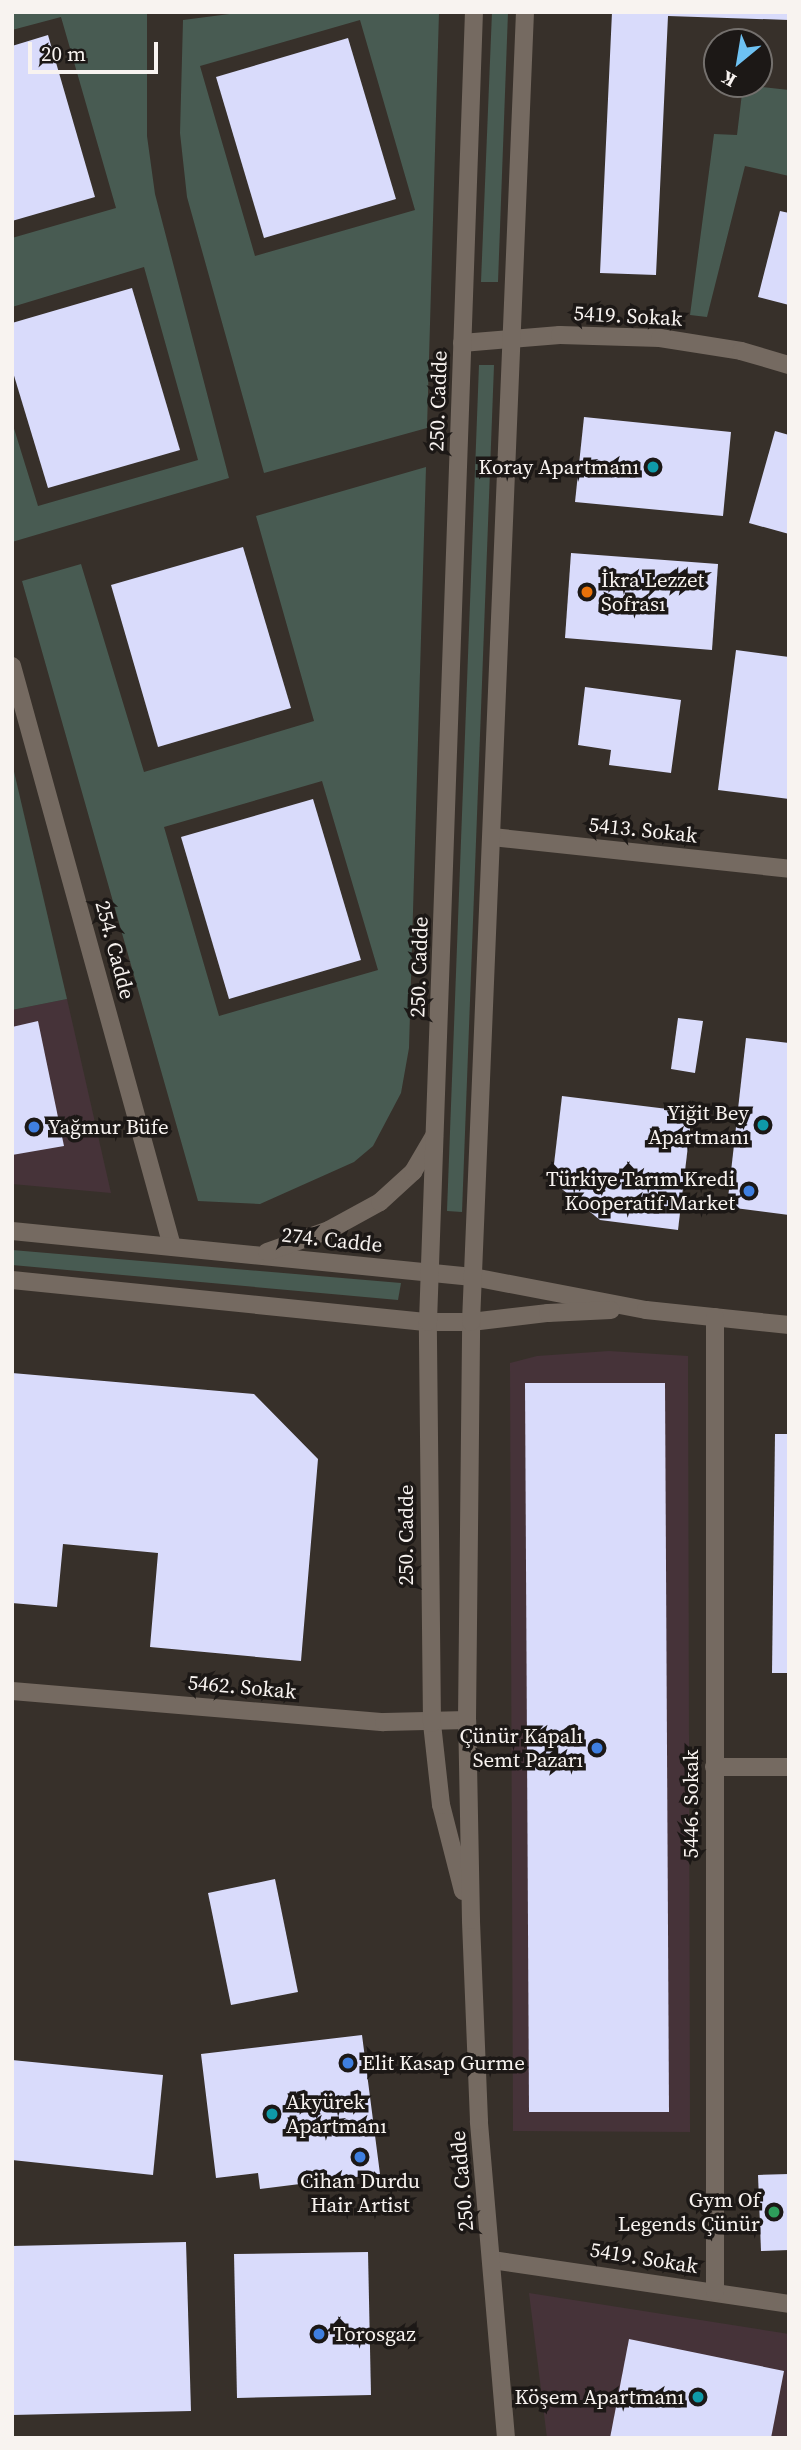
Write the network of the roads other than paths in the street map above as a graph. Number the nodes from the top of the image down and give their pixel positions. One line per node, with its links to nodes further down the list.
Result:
1 (474, 12): 4 (street, 250. Cadde)
2 (525, 12): 3 (street, 250. Cadde)
3 (512, 339): 4 (street, 5419. Sokak); 5 (street, 5419. Sokak); 7 (street, 250. Cadde)
4 (462, 343): 9 (street, 250. Cadde)
5 (789, 365)
6 (12, 666): 11 (street, 254. Cadde)
7 (492, 837): 8 (street, 5413. Sokak); 14 (street, 250. Cadde)
8 (789, 869)
9 (436, 1133): 12 (street); 13 (street, 250. Cadde)
10 (12, 1231): 11 (street, 274. Cadde)
11 (172, 1246): 12 (street, 274. Cadde)
12 (254, 1255): 13 (street, 274. Cadde)
13 (431, 1273): 14 (street, 274. Cadde); 18 (street, 250. Cadde)
14 (473, 1277): 16 (street, 274. Cadde); 19 (street, 250. Cadde)
15 (12, 1280): 18 (street, 274. Cadde)
16 (646, 1310): 17 (street, 274. Cadde); 19 (street, 274. Cadde)
17 (715, 1317): 20 (street, 274. Cadde); 24 (street, 5446. Sokak)
18 (428, 1322): 19 (street, 274. Cadde); 23 (street, 250. Cadde)
19 (471, 1322): 22 (street, 250. Cadde)
20 (789, 1325)
21 (12, 1691): 23 (street, 5462. Sokak)
22 (467, 1720): 23 (street, 5462. Sokak); 26 (street, 250. Cadde)
23 (432, 1723): 26 (street, 250. Cadde)
24 (715, 1767): 25 (street); 28 (street, 5446. Sokak)
25 (789, 1767)
26 (471, 1920): 27 (street, 250. Cadde)
27 (492, 2260): 28 (street, 5419. Sokak); 30 (street, 250. Cadde)
28 (715, 2292): 29 (street, 5419. Sokak)
29 (789, 2304)
30 (506, 2438)

